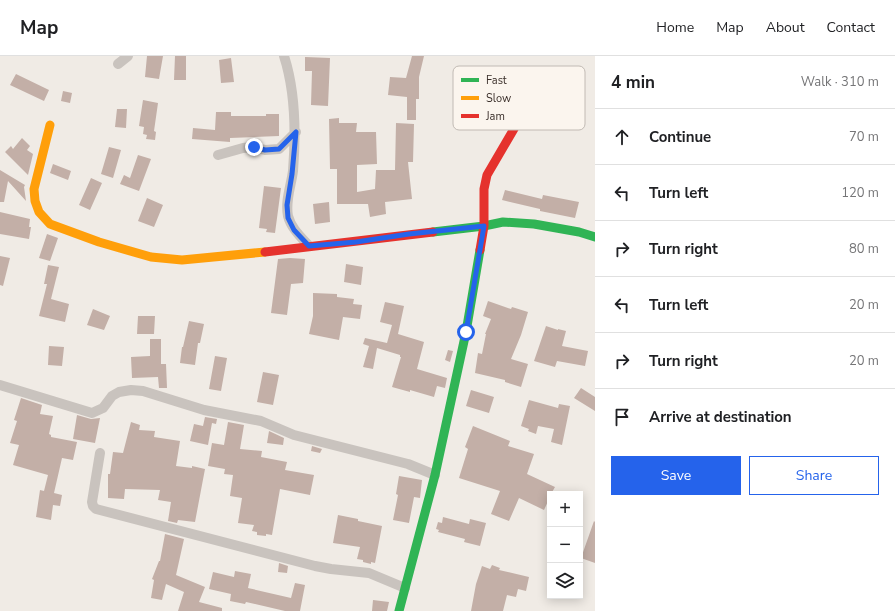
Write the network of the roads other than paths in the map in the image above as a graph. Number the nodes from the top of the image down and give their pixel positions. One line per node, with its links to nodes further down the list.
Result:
1 (128, 56): 3 (street)
2 (284, 56): 6 (street)
3 (118, 64)
4 (50, 125): 10 (street)
5 (514, 130): 8 (street)
6 (296, 132): 7 (street); 10 (street)
7 (218, 155)
8 (484, 226): 9 (street); 10 (street); 13 (street)
9 (595, 238)
10 (309, 246)
11 (0, 385): 13 (street)
12 (100, 453): 14 (street)
13 (435, 475): 14 (street)
14 (405, 588): 15 (street)
15 (400, 611)

